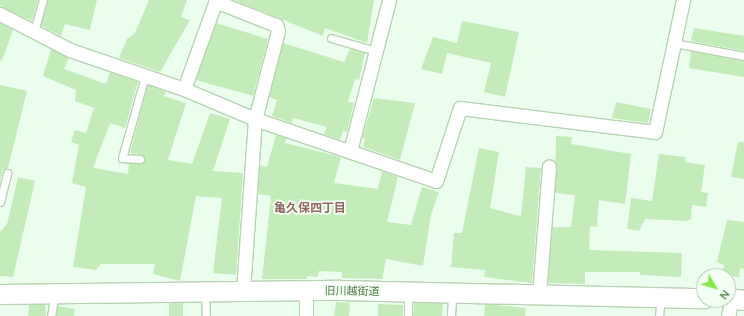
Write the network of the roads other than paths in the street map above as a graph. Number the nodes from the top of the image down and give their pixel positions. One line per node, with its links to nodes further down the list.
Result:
1 (43, 0): 6 (lane)
2 (216, 0): 12 (street); 13 (street)
3 (389, 0): 9 (street)
4 (683, 0): 8 (street)
5 (0, 14): 6 (street)
6 (34, 31): 11 (street)
7 (331, 38): 9 (lane)
8 (674, 44): 10 (lane); 14 (street)
9 (376, 51): 14 (street)
10 (744, 56)
11 (145, 76): 12 (street); 15 (lane)
12 (184, 89): 13 (street)
13 (255, 119): 14 (street); 20 (street)
14 (350, 151)
15 (140, 159)
16 (549, 166): 26 (street)
17 (7, 173): 18 (lane)
18 (0, 202)
19 (306, 290): 20 (street, 旧川越街道); 21 (street, 旧川越街道); 31 (street)
20 (243, 291): 22 (street, 旧川越街道)
21 (408, 291): 23 (street, 旧川越街道); 32 (lane)
22 (205, 292): 24 (street, 旧川越街道); 30 (lane)
23 (452, 292): 26 (street, 旧川越街道); 33 (lane)
24 (55, 293): 25 (street, 旧川越街道); 29 (lane)
25 (0, 294)
26 (539, 294): 27 (street, 旧川越街道)
27 (662, 296): 28 (street, 旧川越街道); 34 (lane)
28 (696, 298)
29 (51, 316)
30 (206, 316)
31 (306, 316)
32 (408, 316)
33 (451, 316)
34 (659, 316)

